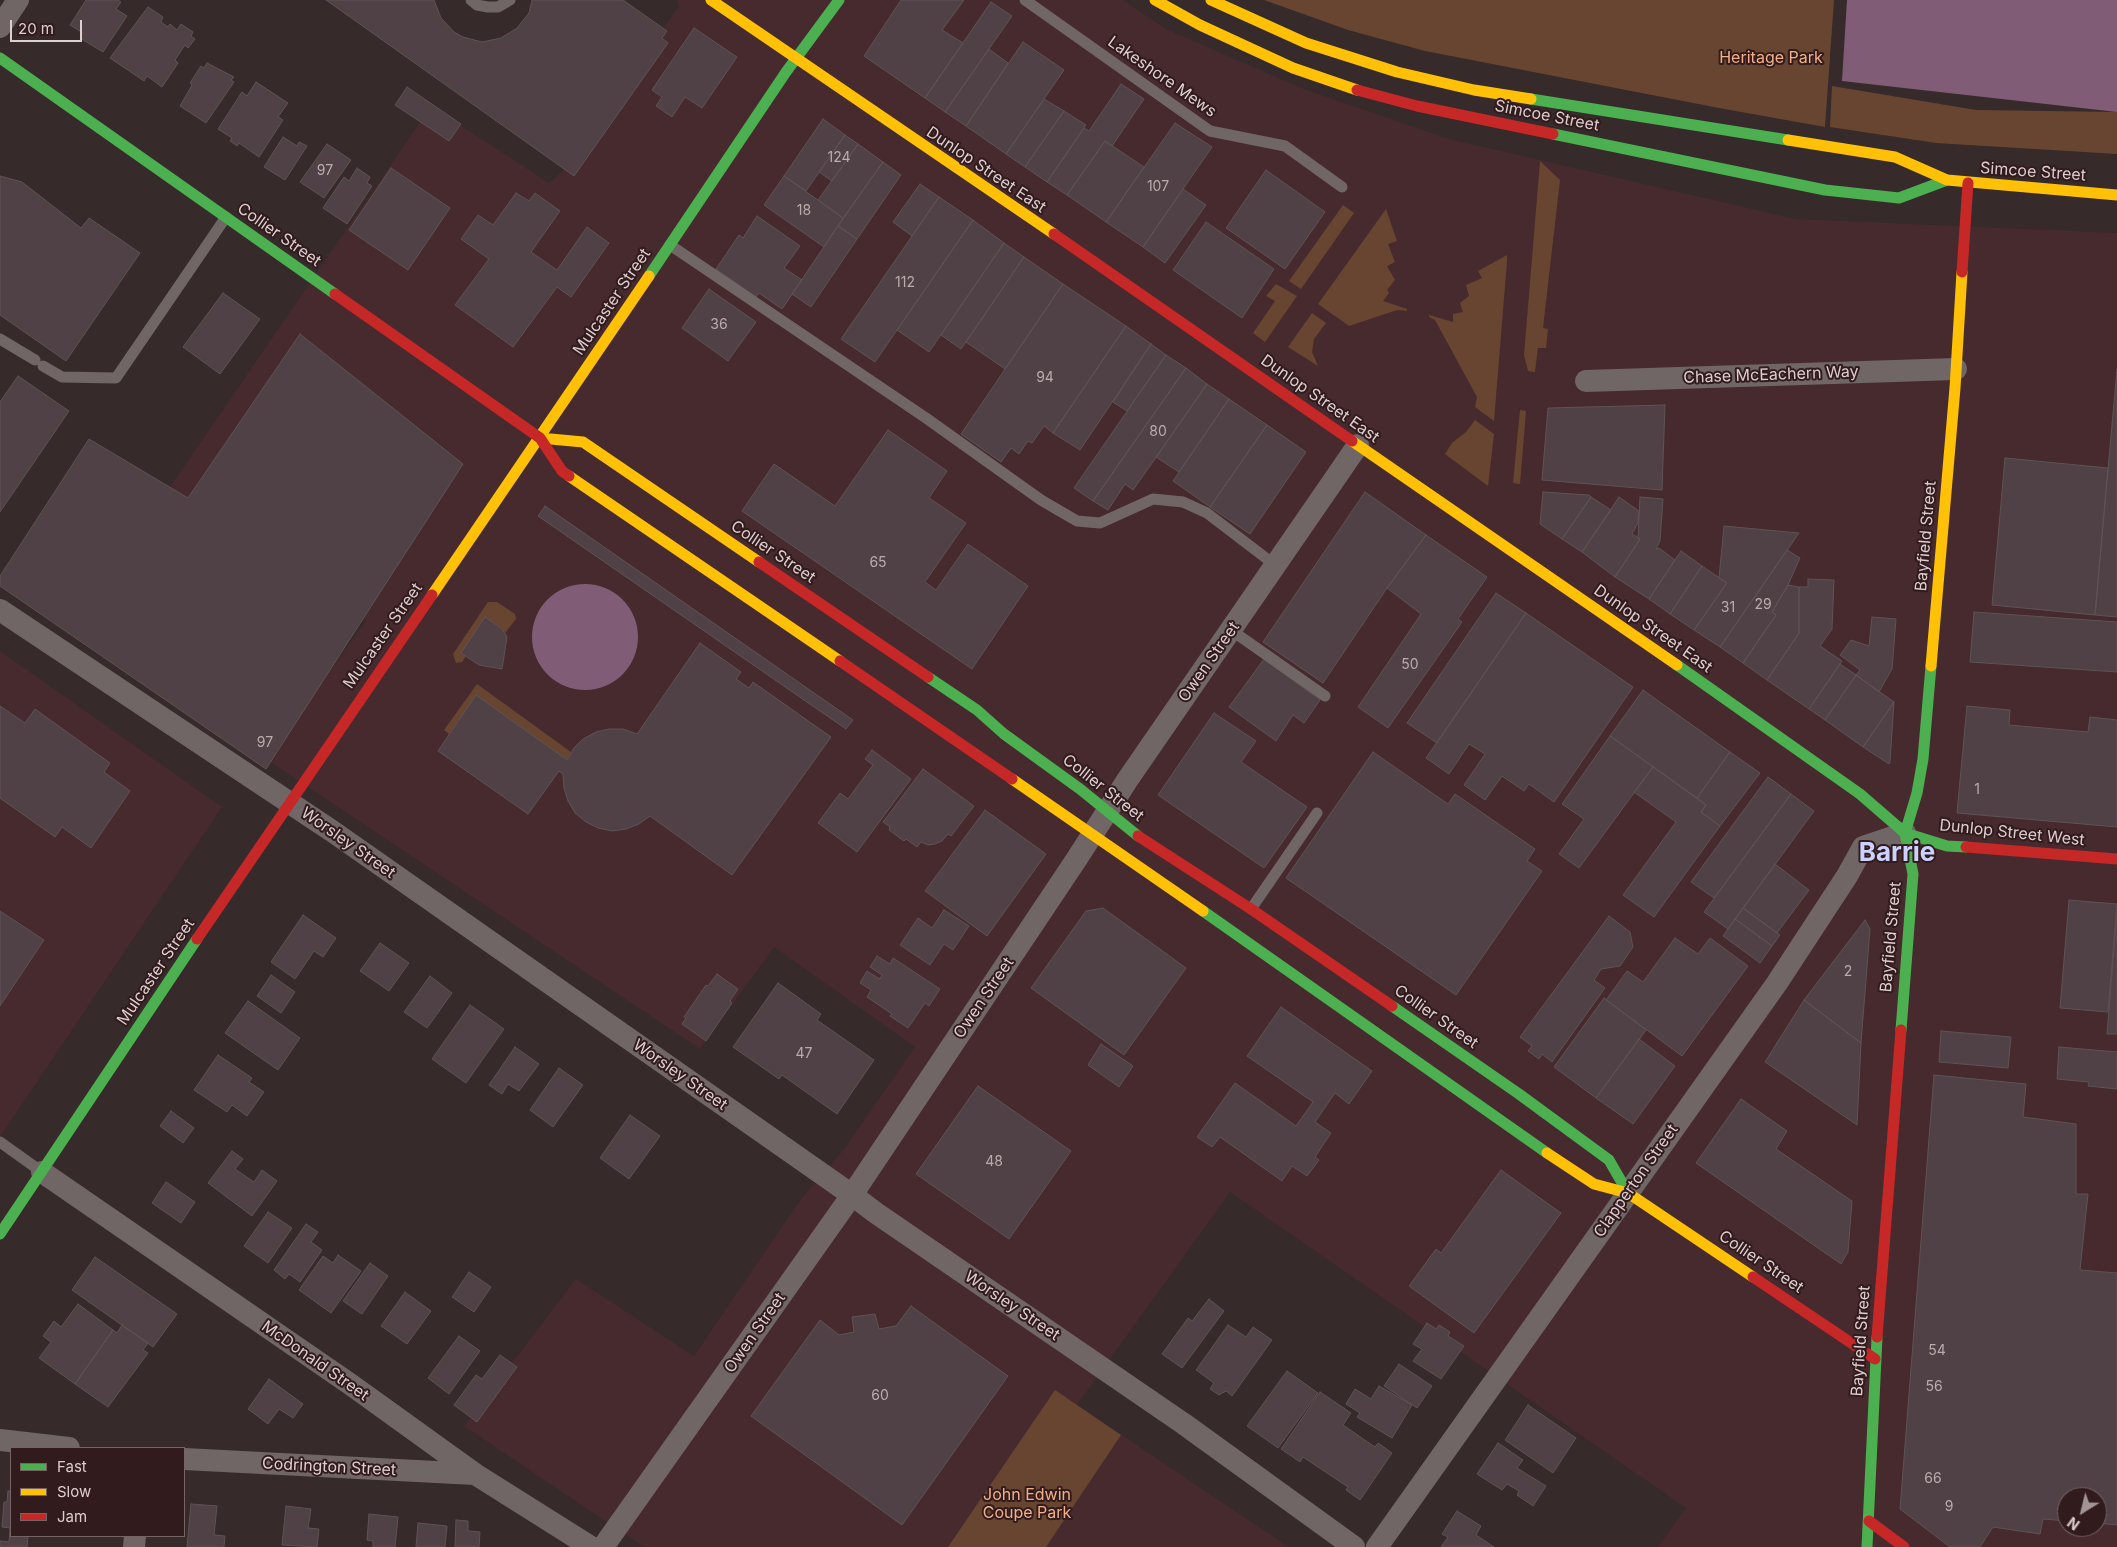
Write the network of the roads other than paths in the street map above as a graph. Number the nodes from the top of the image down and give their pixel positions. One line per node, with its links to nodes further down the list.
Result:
1 (18, 0): 9 (street)
2 (471, 0): 3 (lane)
3 (510, 0)
4 (711, 0): 11 (street, Dunlop Street East)
5 (838, 0): 11 (street)
6 (1025, 0): 14 (lane, Lakeshore Mews)
7 (1155, 0): 12 (street, Simcoe Street)
8 (1211, 0): 12 (street, Simcoe Street)
9 (0, 27)
10 (0, 58): 16 (street, Collier Street)
11 (796, 59): 17 (street, Mulcaster Street); 22 (street, Dunlop Street East)
12 (1947, 180): 13 (street, Simcoe Street)
13 (1968, 184): 15 (street, Simcoe Street); 19 (street, Bayfield Street)
14 (1342, 188)
15 (2117, 195)
16 (226, 217): 18 (lane); 21 (street, Collier Street)
17 (670, 245): 21 (street, Mulcaster Street); 23 (lane)
18 (0, 339)
19 (1956, 369): 20 (street, Chase McEachern Way); 30 (street, Bayfield Street)
20 (1586, 380)
21 (540, 438): 27 (street, Mulcaster Street); 28 (street, Collier Street); 31 (street, Collier Street)
22 (1358, 445): 23 (street, Owen Street); 30 (street, Dunlop Street East)
23 (1275, 565): 25 (street, Owen Street)
24 (0, 610): 27 (street, Worsley Street)
25 (1231, 630): 26 (lane); 28 (street, Owen Street)
26 (1326, 696)
27 (289, 802): 35 (street, Mulcaster Street); 37 (street, Worsley Street)
28 (1106, 812): 31 (street, Owen Street); 33 (street, Collier Street)
29 (1316, 813): 33 (lane)
30 (1904, 833): 32 (street, Dunlop Street West); 36 (street, Clapperton Street); 39 (street, Bayfield Street)
31 (1092, 834): 36 (street, Collier Street); 37 (street, Owen Street)
32 (2117, 860)
33 (1250, 910): 36 (street, Collier Street)
34 (0, 1142): 35 (lane)
35 (42, 1172): 38 (street, Mulcaster Street); 43 (street, McDonald Street)
36 (1628, 1193): 39 (street, Collier Street); 48 (street, Clapperton Street)
37 (852, 1195): 46 (street, Owen Street); 47 (street, Worsley Street)
38 (0, 1234)
39 (1875, 1359): 44 (street, Bayfield Street)
40 (0, 1440): 41 (street)
41 (60, 1447)
42 (185, 1459): 43 (street, Codrington Street)
43 (475, 1474): 45 (street, McDonald Street)
44 (1870, 1521): 49 (street, Bayfield Street); 50 (street)
45 (591, 1547)
46 (602, 1547)
47 (1354, 1547)
48 (1377, 1547)
49 (1867, 1547)
50 (1904, 1547)

